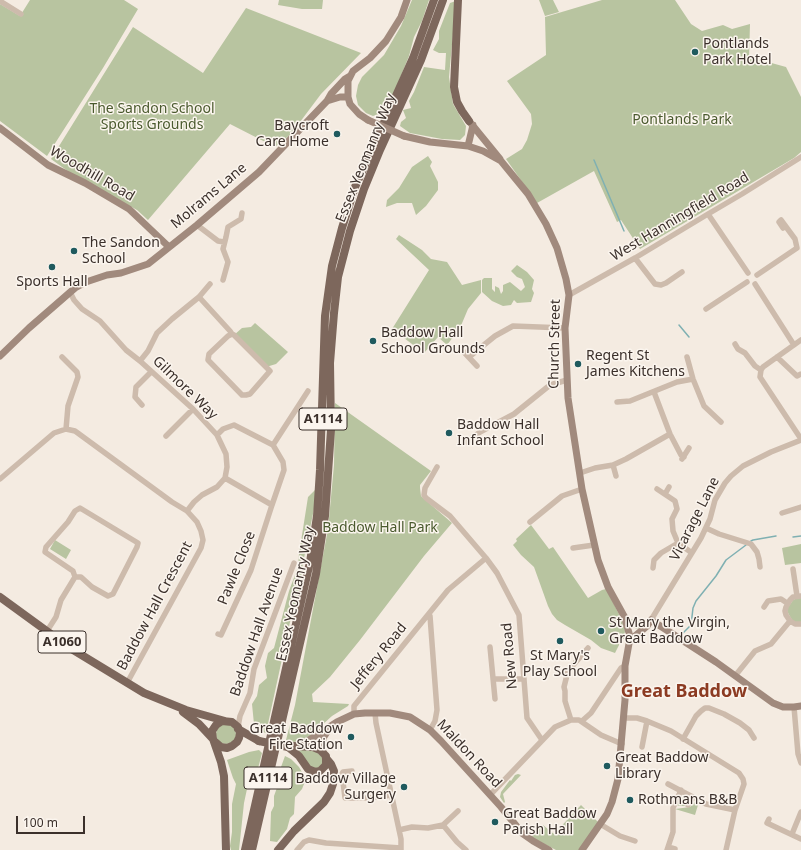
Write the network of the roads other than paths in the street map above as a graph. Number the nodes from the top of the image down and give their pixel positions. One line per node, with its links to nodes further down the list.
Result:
1 (407, 0): 7 (street, Molrams Lane)
2 (434, 0): 155 (main road, Essex Yeomanry Way / A1114)
3 (443, 0): 156 (main road, Essex Yeomanry Way / A1114)
4 (458, 0): 10 (main road)
5 (0, 1): 6 (street)
6 (20, 14)
7 (350, 76): 8 (street); 9 (street, Molrams Lane)
8 (348, 97): 9 (street); 12 (street, Church Street, bridge)
9 (327, 101): 17 (street, Molrams Lane)
10 (471, 123): 12 (street); 14 (street)
11 (0, 128): 20 (street, Woodhill Road)
12 (468, 146): 14 (street, Church Street)
13 (801, 157): 16 (street, West Hanningfield Road)
14 (501, 161): 30 (street, Church Street)
15 (242, 213): 19 (street)
16 (708, 214): 21 (street, West Hanningfield Road); 23 (street)
17 (197, 225): 19 (street); 20 (street, Molrams Lane)
18 (785, 226): 24 (street)
19 (224, 242): 25 (street)
20 (169, 247): 29 (street, Molrams Lane)
21 (635, 258): 22 (street); 30 (street, West Hanningfield Road)
22 (682, 272)
23 (748, 273): 24 (street); 26 (street)
24 (757, 275): 28 (street)
25 (223, 280)
26 (747, 282): 28 (street); 32 (street)
27 (210, 284): 31 (street)
28 (755, 284): 37 (street)
29 (70, 292): 39 (street, Molrams Lane); 44 (street, Gilmore Way)
30 (569, 295): 33 (street, Church Street)
31 (199, 297): 34 (street); 44 (street)
32 (706, 309)
33 (565, 328): 41 (street); 50 (street, Church Street)
34 (232, 334): 34 (street)
35 (801, 340): 37 (street)
36 (734, 344): 46 (street)
37 (794, 345): 43 (street)
38 (462, 350): 41 (street)
39 (0, 356)
40 (65, 357): 57 (street)
41 (469, 357): 45 (street)
42 (687, 357): 49 (street)
43 (777, 357): 46 (street); 48 (street)
44 (140, 361): 47 (street, Gilmore Way)
45 (477, 366)
46 (761, 370): 61 (street)
47 (151, 372): 54 (street); 55 (street, Gilmore Way)
48 (801, 374)
49 (693, 379): 52 (street); 56 (street)
50 (567, 380): 62 (street); 67 (street, Church Street)
51 (308, 391): 63 (street)
52 (654, 392): 53 (street); 58 (street)
53 (617, 402)
54 (142, 405)
55 (193, 409): 59 (street); 60 (street, Gilmore Way)
56 (721, 422)
57 (66, 429): 70 (street); 77 (street, Baddow Hall Crescent)
58 (670, 434): 64 (street); 65 (street)
59 (169, 435)
60 (217, 435): 63 (street); 69 (street, Gilmore Way)
61 (801, 440): 80 (street, Vicarage Lane)
62 (467, 442)
63 (273, 445): 75 (street)
64 (690, 448)
65 (613, 465): 67 (street); 68 (street)
66 (437, 467): 85 (street, New Road)
67 (580, 473): 73 (street, Church Street)
68 (616, 476)
69 (224, 478): 75 (street); 77 (street)
70 (0, 479)
71 (669, 487): 74 (street)
72 (656, 488): 74 (street)
73 (582, 489): 79 (street); 82 (street, Church Street)
74 (665, 494): 81 (street)
75 (272, 505): 100 (street, Pawle Close)
76 (801, 506): 78 (street)
77 (187, 511): 108 (street, Baddow Hall Crescent)
78 (785, 514)
79 (530, 522)
80 (706, 528): 84 (street, Vicarage Lane); 87 (street)
81 (678, 543): 84 (street); 88 (street)
82 (594, 545): 83 (street); 101 (street, Church Street)
83 (573, 548)
84 (692, 553): 96 (street, Vicarage Lane)
85 (486, 558): 95 (street, Jeffery Road); 107 (street, New Road)
86 (294, 563): 112 (street, Baddow Hall Avenue)
87 (761, 564)
88 (653, 568)
89 (793, 569): 91 (street)
90 (75, 577): 90 (street); 99 (street)
91 (799, 596): 93 (street)
92 (0, 598): 99 (main road, A1060)
93 (787, 603): 94 (street); 97 (street)
94 (764, 607)
95 (429, 614): 114 (street, Jeffery Road); 122 (street)
96 (651, 620): 101 (street); 105 (street)
97 (790, 621): 98 (street); 105 (street)
98 (801, 624)
99 (47, 631): 108 (main road, A1060)
100 (218, 634)
101 (630, 638): 104 (street)
102 (490, 647): 106 (street)
103 (588, 648): 116 (street)
104 (625, 666): 115 (street); 118 (street)
105 (735, 676): 111 (street)
106 (493, 679): 107 (street); 109 (street)
107 (524, 679): 126 (street, New Road)
108 (127, 683): 110 (main road, A1060)
109 (495, 699)
110 (167, 703): 117 (main road, A1060); 125 (main road, A1060)
111 (797, 706): 133 (street)
112 (243, 709): 117 (street, Baddow Hall Avenue); 121 (street, Baddow Hall Avenue)
113 (375, 713): 114 (street, Maldon Road); 122 (street, Maldon Road); 137 (street)
114 (354, 714): 120 (street, Maldon Road)
115 (624, 718): 119 (street); 129 (street)
116 (571, 720): 118 (street); 126 (street)
117 (227, 721): 121 (main road); 125 (main road)
118 (582, 721): 129 (street)
119 (647, 721): 124 (street); 131 (street)
120 (332, 725): 130 (street, Maldon Road); 132 (street)
121 (238, 728): 127 (main road); 128 (main road)
122 (430, 730): 138 (street, Maldon Road)
123 (754, 738): 124 (street)
124 (683, 739): 141 (street)
125 (213, 740): 128 (main road); 154 (main road, A1060)
126 (542, 740): 138 (street)
127 (260, 741): 128 (main road); 130 (main road, bridge)
128 (237, 742)
129 (622, 744): 145 (street)
130 (291, 746): 132 (main road); 132 (main road)
131 (642, 746)
132 (325, 755): 157 (main road)
133 (801, 763)
134 (352, 770): 137 (street)
135 (668, 784): 136 (street)
136 (680, 790): 139 (street); 151 (street)
137 (392, 795): 147 (street)
138 (490, 795): 160 (street, Maldon Road)
139 (693, 797): 140 (street); 141 (street)
140 (688, 805)
141 (735, 810): 162 (street)
142 (458, 811): 146 (street)
143 (801, 812): 148 (street)
144 (768, 819): 148 (street)
145 (600, 824): 150 (street); 161 (street)
146 (443, 825): 147 (street); 159 (street)
147 (399, 830): 152 (street)
148 (792, 834): 149 (street)
149 (801, 839)
150 (636, 841)
151 (668, 848): 153 (street)
152 (401, 849): 158 (street)
153 (675, 849)
154 (226, 850)
155 (245, 850)
156 (252, 850)
157 (278, 850)
158 (297, 850)
159 (466, 850)
160 (549, 850)
161 (582, 850)
162 (726, 850)

